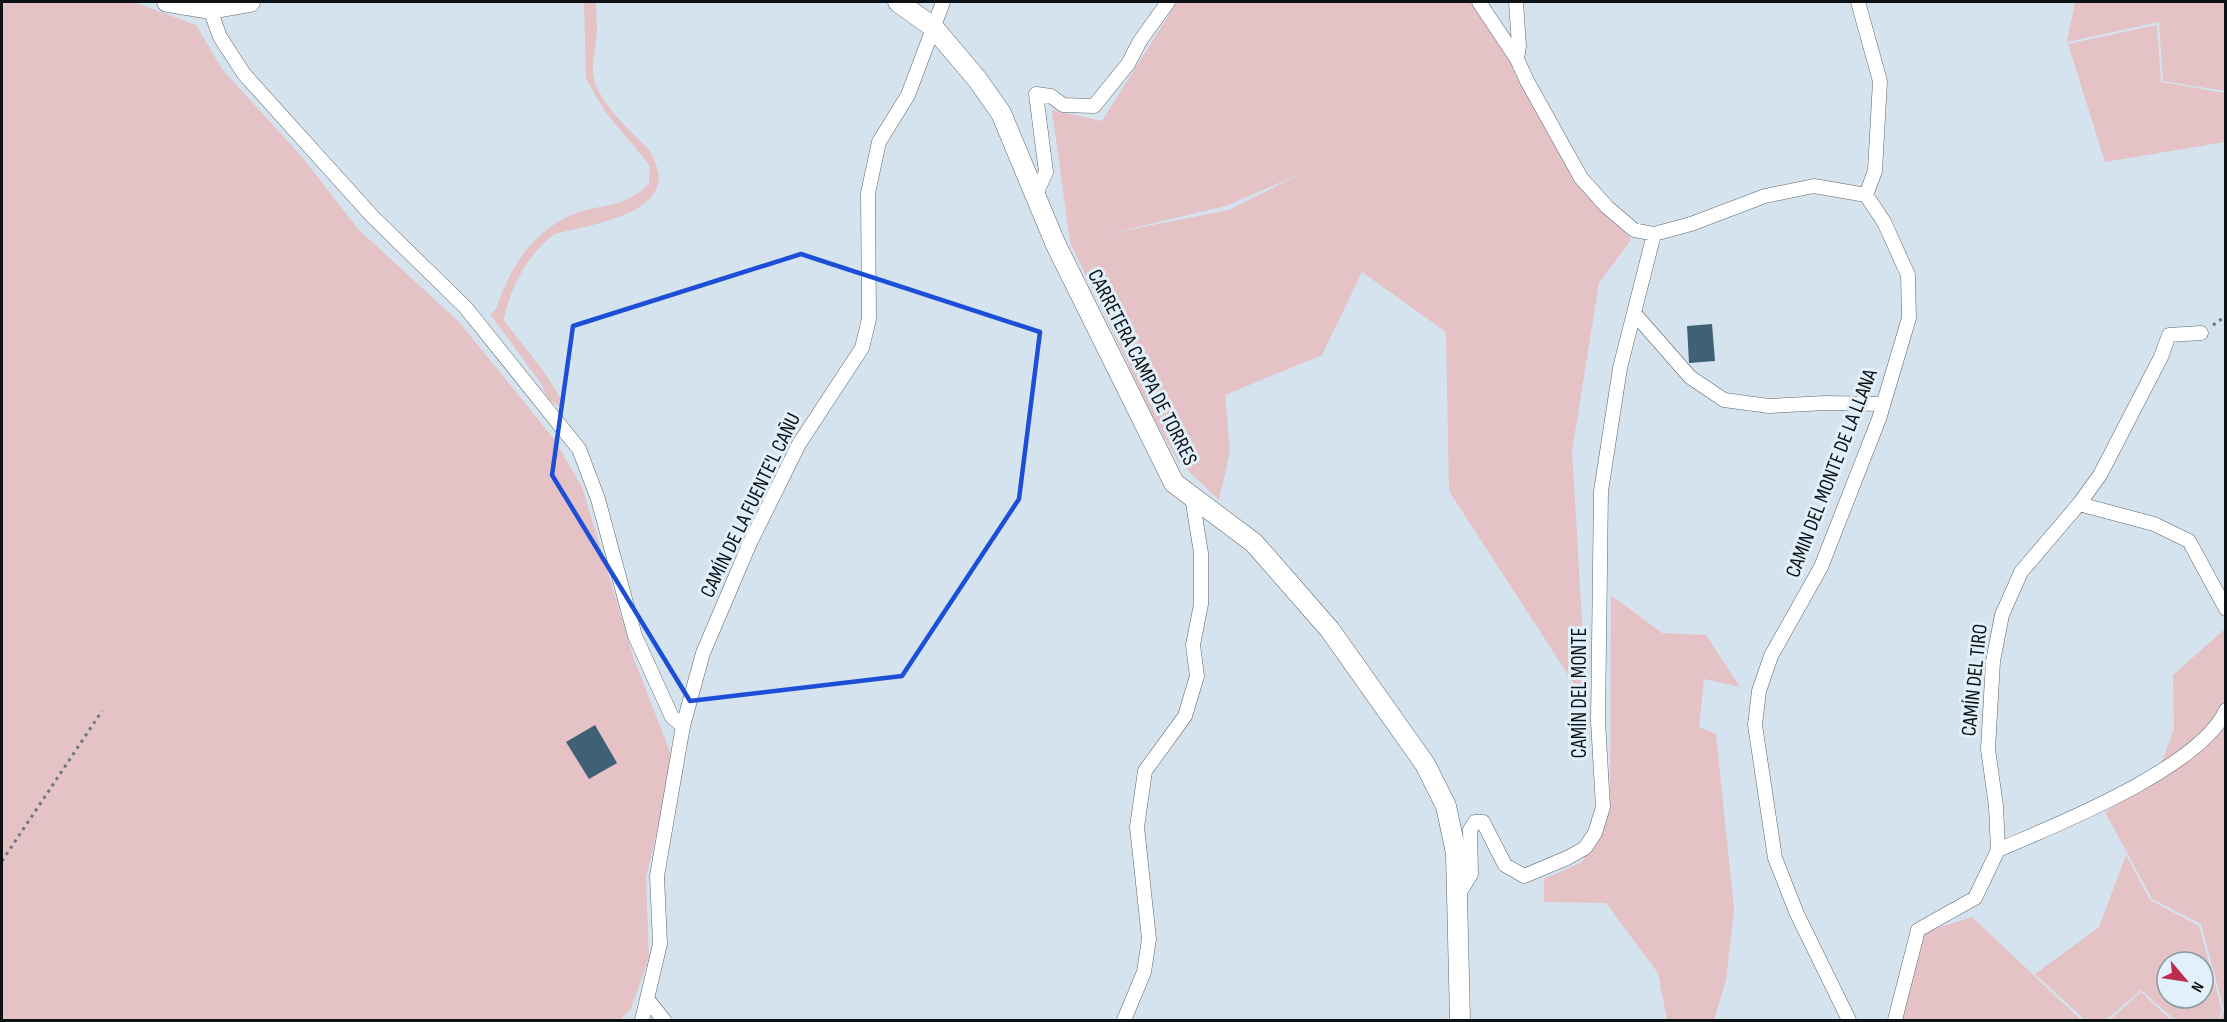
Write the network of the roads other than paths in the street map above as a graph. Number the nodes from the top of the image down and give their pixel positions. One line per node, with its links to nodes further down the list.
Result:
1 (167, 2): 9 (street)
2 (250, 2): 9 (street)
3 (898, 2): 10 (street, CARRETERA CAMPA DE TORRES)
4 (943, 2): 10 (street, CAMÍN DE LA FUENTE'L CAÑU)
5 (1168, 2): 13 (street)
6 (1479, 2): 11 (street)
7 (1516, 2): 11 (street)
8 (1858, 2): 12 (street)
9 (210, 9): 22 (street)
10 (933, 27): 13 (street, CARRETERA CAMPA DE TORRES); 22 (street, CAMÍN DE LA FUENTE'L CAÑU)
11 (1517, 59): 14 (street)
12 (1866, 195): 14 (street); 17 (street, CAMIN DEL MONTE DE LA LLANA)
13 (1035, 196): 18 (street, CARRETERA CAMPA DE TORRES)
14 (1654, 234): 15 (street)
15 (1634, 313): 17 (street); 24 (street, CAMÍN DEL MONTE)
16 (2201, 333): 19 (street, CAMÍN DEL TIRO)
17 (1883, 404): 30 (street, CAMIN DEL MONTE DE LA LLANA)
18 (1192, 497): 24 (street, CARRETERA CAMPA DE TORRES); 28 (street)
19 (2079, 504): 20 (street); 23 (street, CAMÍN DEL TIRO)
20 (2226, 609)
21 (2226, 710): 23 (street)
22 (683, 726): 25 (street, CAMÍN DE LA FUENTE'L CAÑU)
23 (1998, 850): 31 (street, CAMÍN DEL TIRO)
24 (1458, 895): 29 (street, CARRETERA CAMPA DE TORRES)
25 (648, 1000): 26 (street, CAMÍN DE LA FUENTE'L CAÑU); 27 (street)
26 (642, 1020)
27 (664, 1020)
28 (1124, 1020)
29 (1460, 1020)
30 (1849, 1020)
31 (1895, 1020)

